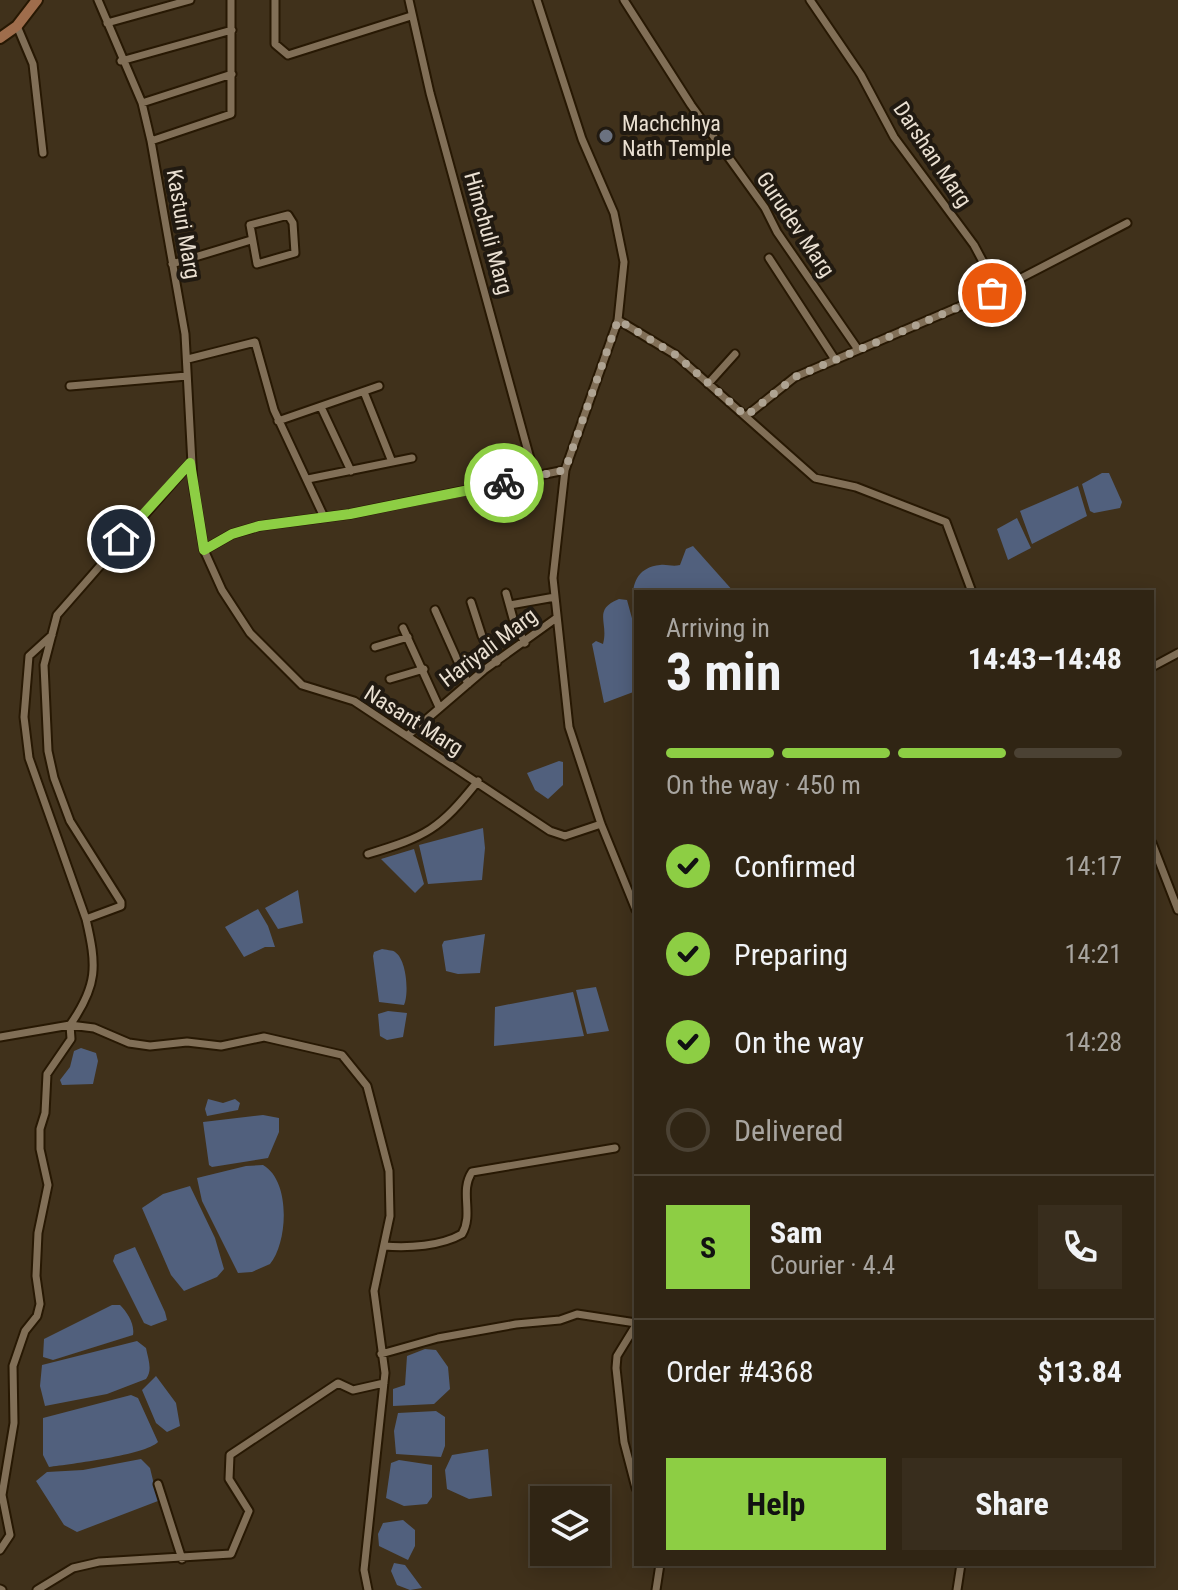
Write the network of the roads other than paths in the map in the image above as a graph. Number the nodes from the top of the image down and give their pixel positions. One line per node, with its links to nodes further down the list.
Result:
1 (37, 0): 12 (street)
2 (98, 0): 11 (street, Kasturi Marg)
3 (190, 0): 11 (street)
4 (231, 0): 13 (street)
5 (275, 0): 10 (street)
6 (537, 0): 25 (street)
7 (624, 0): 26 (street, Gurudev Marg)
8 (810, 0): 24 (street, Darshan Marg)
9 (412, 1): 10 (street, Himchuli Marg)
10 (411, 16): 43 (street, Himchuli Marg)
11 (107, 23): 15 (street, Kasturi Marg)
12 (17, 26): 14 (street); 19 (street)
13 (232, 30): 15 (street); 16 (street)
14 (0, 38)
15 (121, 61): 17 (street, Kasturi Marg)
16 (232, 74): 17 (street); 18 (street)
17 (142, 103): 18 (street, Kasturi Marg)
18 (151, 141): 23 (street, Kasturi Marg)
19 (43, 153)
20 (1127, 223): 24 (street)
21 (251, 240): 21 (street); 23 (street)
22 (769, 258): 28 (street)
23 (172, 264): 29 (street, Kasturi Marg)
24 (998, 290): 26 (street)
25 (618, 320): 31 (street); 41 (street)
26 (857, 348): 28 (street)
27 (735, 354): 31 (street)
28 (834, 358): 36 (street)
29 (188, 359): 30 (street, Kasturi Marg); 37 (street)
30 (187, 376): 32 (street); 40 (street, Kasturi Marg)
31 (708, 384): 36 (street)
32 (70, 386)
33 (379, 386): 34 (street)
34 (364, 392): 35 (street); 39 (street)
35 (321, 407): 37 (street); 42 (street)
36 (746, 416): 47 (street)
37 (278, 421): 44 (street)
38 (412, 458): 39 (street)
39 (392, 462): 42 (street)
40 (190, 463): 46 (street, Nasant Marg); 55 (street)
41 (565, 470): 43 (street); 49 (street)
42 (351, 471): 44 (street)
43 (535, 477): 45 (street)
44 (308, 479): 45 (street)
45 (324, 517): 46 (street)
46 (204, 550): 66 (street, Nasant Marg)
47 (971, 590)
48 (506, 593): 51 (street)
49 (555, 597): 51 (street); 53 (street)
50 (471, 602): 60 (street)
51 (510, 605): 57 (street)
52 (435, 610): 64 (street)
53 (555, 619): 57 (street, Hariyali Marg); 68 (street)
54 (403, 628): 56 (street)
55 (52, 635): 73 (street); 73 (street)
56 (408, 637): 58 (street); 62 (street)
57 (525, 643): 60 (street, Hariyali Marg)
58 (375, 647)
59 (1178, 653): 61 (street)
60 (497, 662): 64 (street, Hariyali Marg)
61 (1154, 666)
62 (424, 669): 63 (street); 65 (street)
63 (390, 679)
64 (468, 684): 65 (street, Hariyali Marg)
65 (439, 707): 66 (street, Hariyali Marg)
66 (407, 736): 67 (street, Nasant Marg)
67 (478, 781): 68 (street, Nasant Marg); 70 (street)
68 (601, 824): 71 (street)
69 (1154, 848): 72 (street)
70 (368, 854)
71 (634, 905)
72 (1178, 910)
73 (86, 919): 74 (street)
74 (70, 1025): 75 (street); 77 (street); 84 (street)
75 (0, 1037)
76 (615, 1148): 77 (street)
77 (384, 1246): 80 (street)
78 (634, 1324): 80 (street)
79 (634, 1327): 82 (street)
80 (381, 1354): 81 (street)
81 (384, 1383): 85 (street); 89 (street)
82 (634, 1480)
83 (158, 1484): 85 (street)
84 (0, 1550)
85 (182, 1559): 88 (street)
86 (660, 1566): 90 (street)
87 (961, 1566): 91 (street)
88 (37, 1590)
89 (368, 1590)
90 (656, 1590)
91 (957, 1590)

